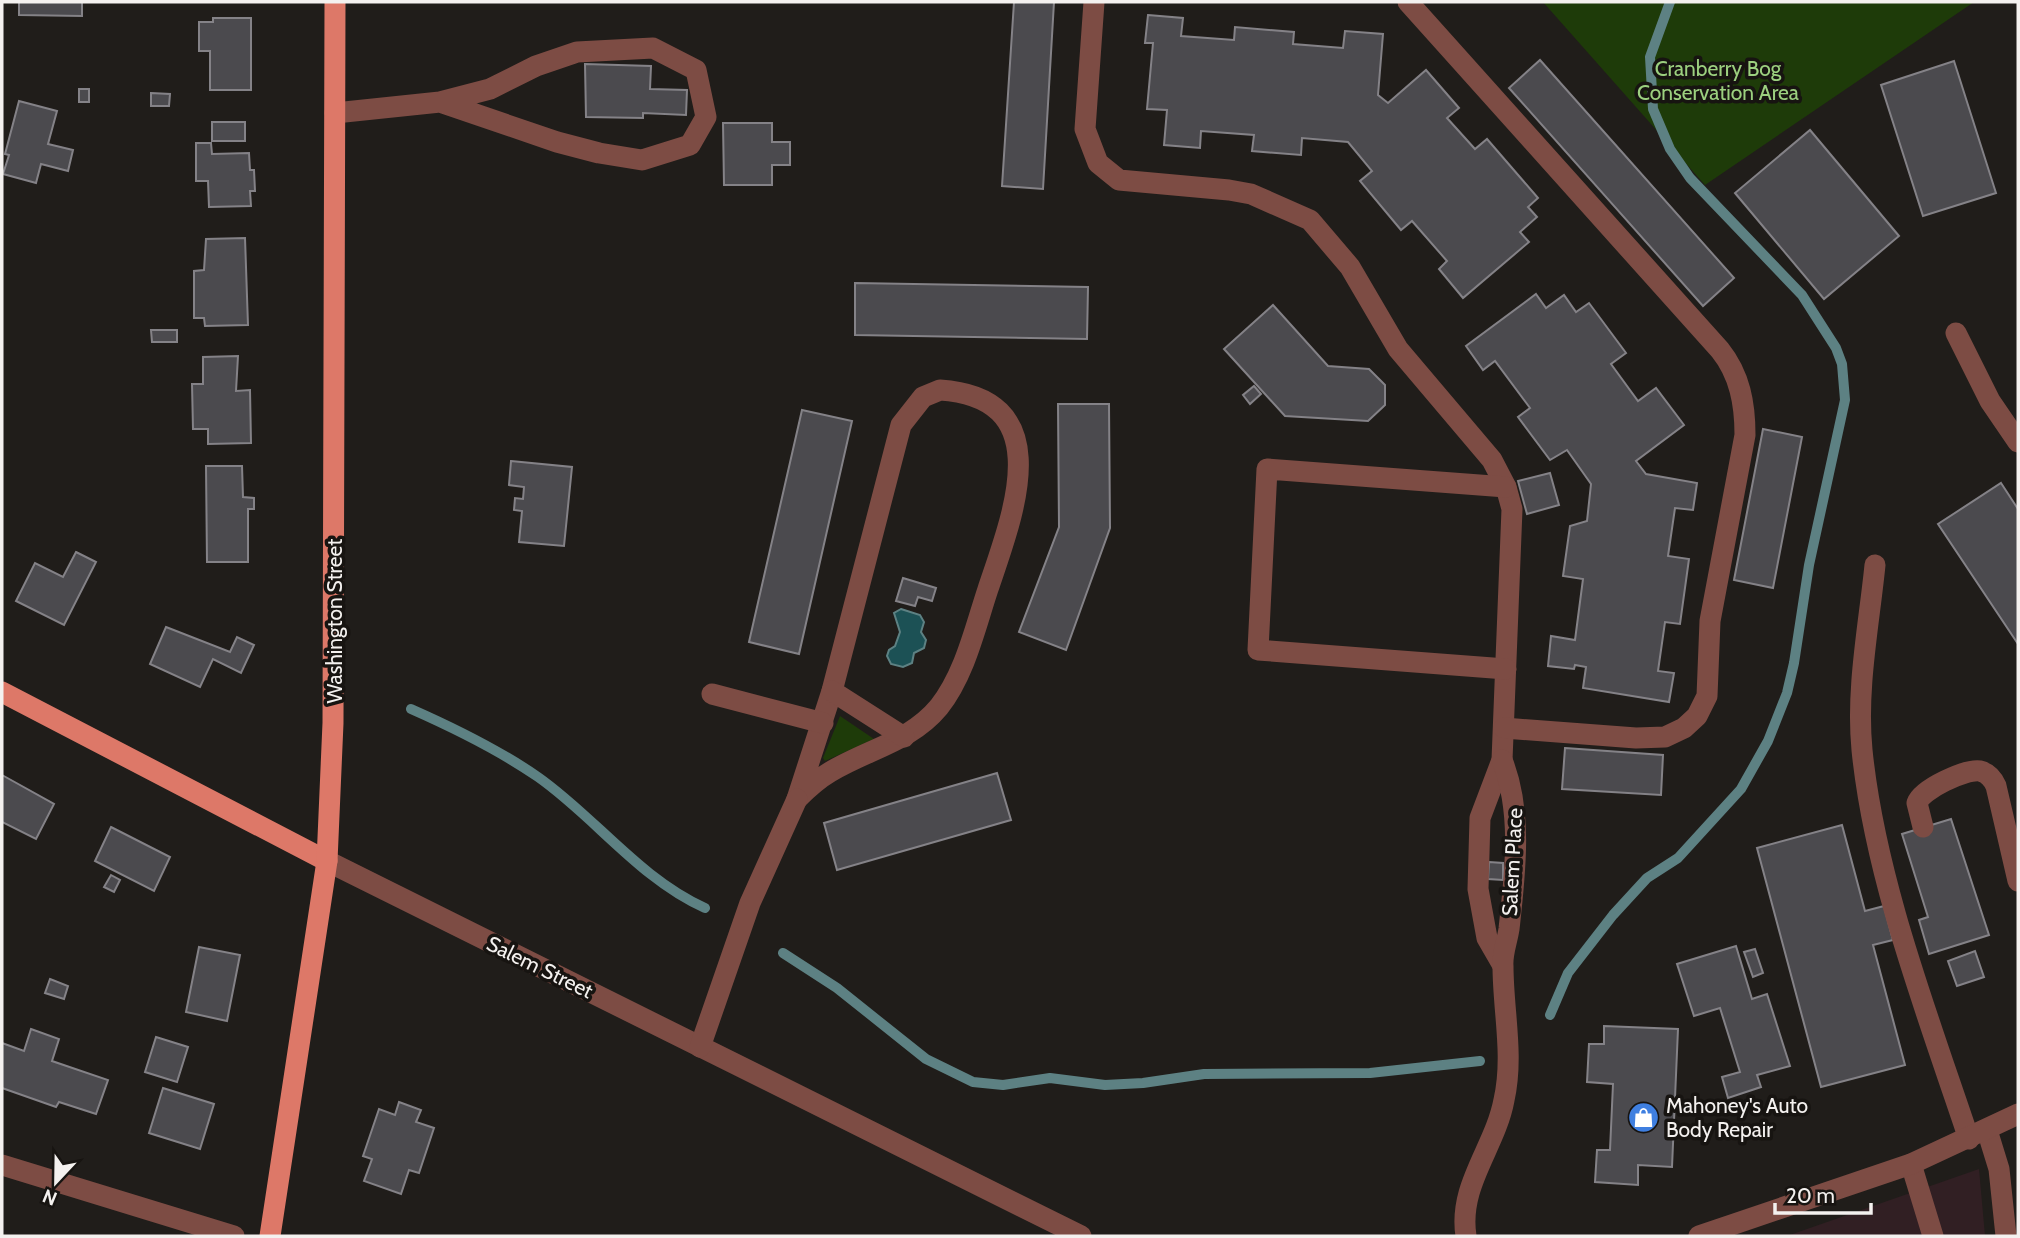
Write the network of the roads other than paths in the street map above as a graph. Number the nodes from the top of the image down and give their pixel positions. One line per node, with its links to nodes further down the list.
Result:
1 (335, 2): 5 (main road, Washington Street)
2 (1094, 2): 8 (street)
3 (1408, 2): 15 (street)
4 (440, 102): 4 (street); 5 (street)
5 (335, 113): 20 (main road, Washington Street)
6 (1956, 332): 7 (street)
7 (2018, 442)
8 (1506, 487): 10 (street, Salem Place); 10 (street)
9 (1875, 565): 25 (street)
10 (1506, 669): 15 (street, Salem Place)
11 (832, 691): 14 (street); 16 (street); 16 (street)
12 (2, 692): 20 (main road, Salem Street)
13 (712, 694): 14 (street)
14 (823, 723): 18 (street)
15 (1504, 728): 17 (street, Salem Place)
16 (904, 737): 18 (street)
17 (1502, 760): 22 (street, Salem Place); 22 (street, Salem Place)
18 (797, 799): 23 (street)
19 (1923, 827): 21 (street)
20 (327, 861): 23 (street, Salem Street); 29 (main road, Washington Street)
21 (2018, 881)
22 (1502, 964): 31 (street, Salem Place)
23 (700, 1047): 30 (street, Salem Street)
24 (2018, 1114): 25 (street)
25 (1978, 1134): 26 (street); 34 (street)
26 (1911, 1164): 32 (street); 33 (street)
27 (2, 1166): 28 (street)
28 (234, 1236)
29 (271, 1236)
30 (1081, 1236)
31 (1466, 1236)
32 (1699, 1236)
33 (1933, 1236)
34 (2006, 1236)

